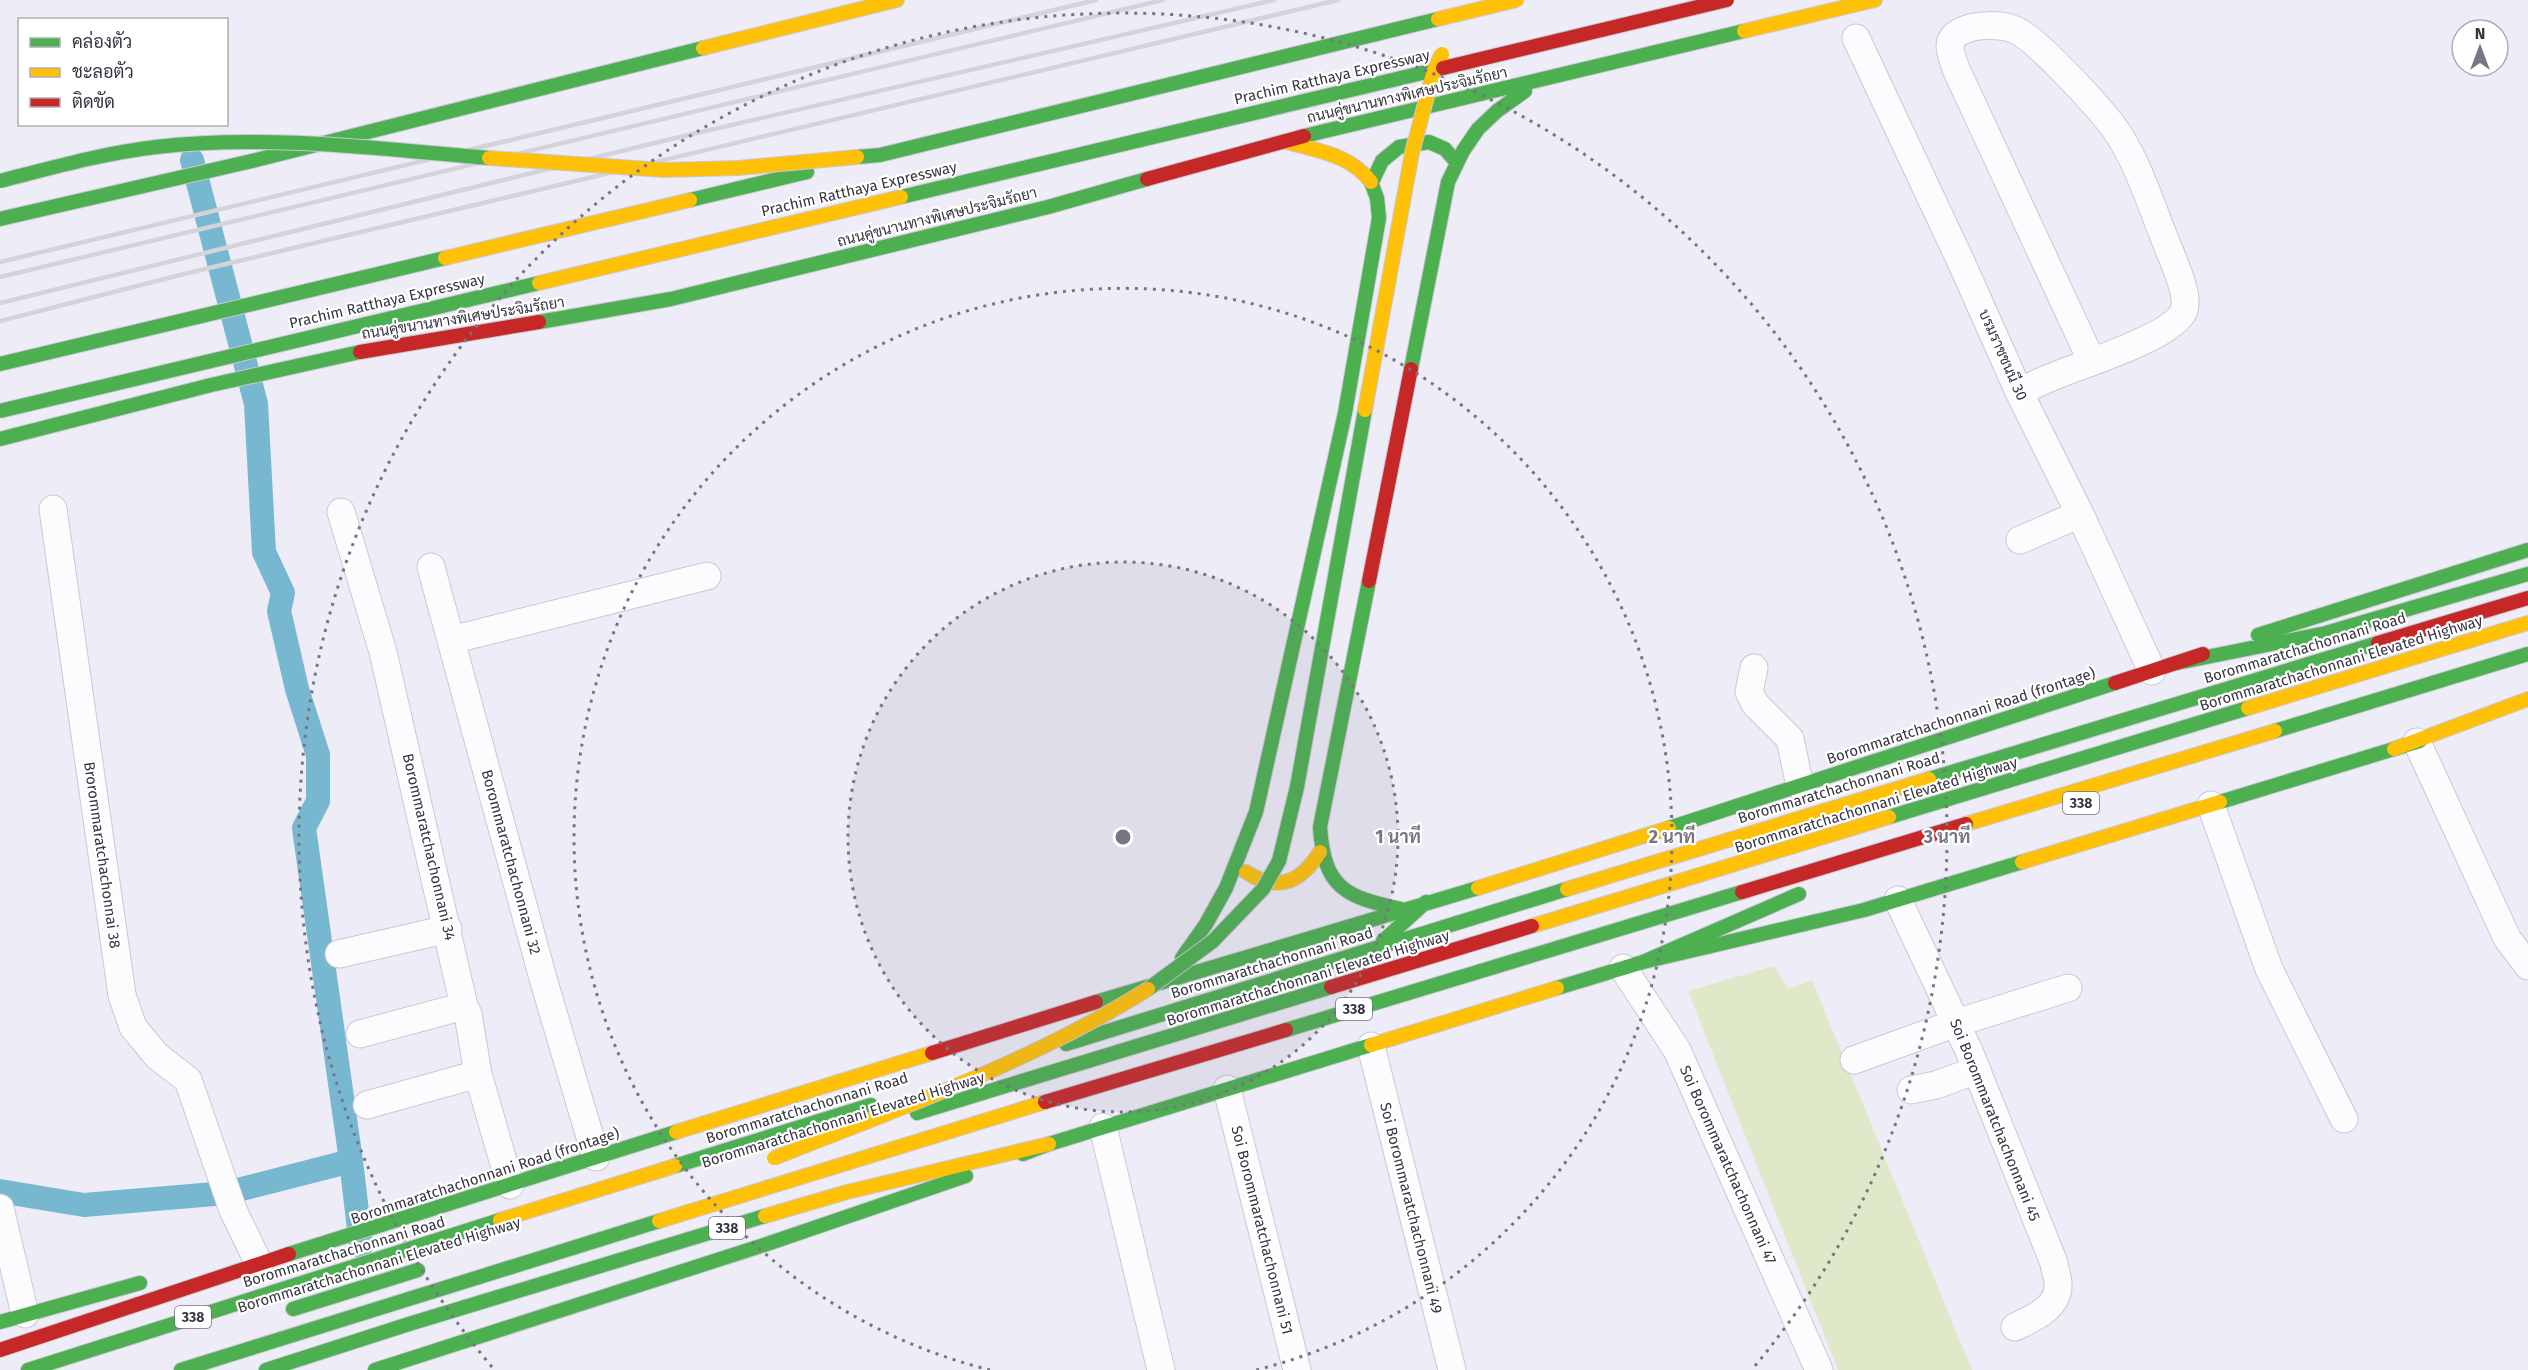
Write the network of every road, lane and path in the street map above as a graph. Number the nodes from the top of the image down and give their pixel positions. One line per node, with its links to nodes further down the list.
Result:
1 (897, 0): 13 (main road)
2 (1472, 0): 28 (main road, Borommaratchachonnani Elevated Highway / 338, bridge)
3 (1517, 0): 9 (main road, Prachim Ratthaya Expressway, bridge)
4 (1727, 0): 17 (main road, Prachim Ratthaya Expressway, bridge)
5 (1875, 0): 7 (main road, ถนนคู่ขนานทางพิเศษประจิมรัถยา)
6 (1856, 38): 16 (street, บรมราชชนนี 30)
7 (1543, 80): 8 (main road, ถนนคู่ขนานทางพิเศษประจิมรัถยา); 10 (main road)
8 (1284, 141): 12 (main road); 18 (main road, ถนนคู่ขนานทางพิเศษประจิมรัถยา)
9 (880, 155): 11 (main road, bridge); 15 (main road, Prachim Ratthaya Expressway, bridge)
10 (1457, 163): 12 (main road); 39 (main road)
11 (0, 181)
12 (1372, 182): 40 (main road)
13 (0, 219)
14 (2092, 362): 14 (street); 16 (street)
15 (0, 364)
16 (2019, 392): 21 (street, บรมราชชนนี 30)
17 (0, 411)
18 (0, 439)
19 (53, 509): 71 (street, Brorommaratchachonnai 38)
20 (341, 512): 46 (street, Borommaratchachonnani 34)
21 (2080, 514): 22 (street); 31 (street, บรมราชชนนี 30)
22 (2020, 540)
23 (2528, 550): 31 (main road, Borommaratchachonnani Road (frontage) / 338)
24 (430, 567): 29 (street, Borommaratchachonnani 32)
25 (2528, 574): 31 (main road)
26 (707, 576): 29 (street)
27 (2528, 598): 47 (main road, Borommaratchachonnani Road)
28 (2528, 623)
29 (451, 640): 67 (street, Borommaratchachonnani 32)
30 (2528, 654): 80 (main road, 338)
31 (2164, 667): 37 (main road, Borommaratchachonnani Road (frontage) / 338)
32 (2528, 667): 41 (main road, 338)
33 (1754, 668): 37 (street)
34 (2528, 699): 36 (main road)
35 (2528, 711): 36 (main road, 338)
36 (2406, 745): 38 (main road, 338); 50 (street)
37 (1800, 786): 44 (main road, Borommaratchachonnani Road (frontage) / 338)
38 (2211, 805): 43 (main road, 338); 64 (street)
39 (1320, 852): 40 (main road); 45 (main road)
40 (1240, 861): 51 (main road)
41 (1839, 877)
42 (1807, 891): 49 (main road, 338)
43 (1898, 900): 49 (main road, 338); 54 (street, Soi Borommaratchachonnani 45)
44 (1426, 902): 45 (main road, Borommaratchachonnani Road (frontage) / 338); 47 (main road)
45 (1402, 909): 51 (main road, Borommaratchachonnani Road / 338)
46 (448, 929): 48 (street); 53 (street, Borommaratchachonnani 34)
47 (1375, 948): 79 (main road, Borommaratchachonnani Road / 338)
48 (339, 954)
49 (1633, 965): 57 (main road, 338); 86 (street, Soi Borommaratchachonnani 47)
50 (2528, 966)
51 (1165, 981): 56 (main road, Borommaratchachonnani Road / 338)
52 (2067, 988): 54 (street)
53 (464, 1006): 55 (street); 60 (street, Borommaratchachonnani 34)
54 (1956, 1023): 58 (street); 59 (street, Soi Borommaratchachonnani 45)
55 (360, 1034)
56 (981, 1037): 67 (main road, Borommaratchachonnani Road (frontage) / 338)
57 (1371, 1046): 61 (main road, 338); 85 (street, Soi Borommaratchachonnani 49)
58 (1854, 1060)
59 (1977, 1070): 62 (street); 77 (street, Soi Borommaratchachonnani 45)
60 (478, 1074): 63 (street); 68 (street, Borommaratchachonnani 34)
61 (1227, 1089): 65 (main road, 338); 84 (street, Soi Borommaratchachonnani 51)
62 (1911, 1090)
63 (367, 1105)
64 (2344, 1119)
65 (1103, 1127): 66 (main road, 338); 83 (street)
66 (1049, 1144): 81 (main road, 338); 82 (main road, 338)
67 (596, 1157): 68 (main road, Borommaratchachonnani Road (frontage) / 338)
68 (510, 1185): 71 (main road, Borommaratchachonnani Road (frontage) / 338)
69 (0, 1208): 70 (street)
70 (1, 1213): 76 (street)
71 (259, 1264): 73 (main road); 78 (main road, Borommaratchachonnani Road (frontage) / 338)
72 (430, 1266): 75 (main road, Borommaratchachonnani Elevated Highway)
73 (184, 1275)
74 (154, 1280): 76 (main road)
75 (282, 1313)
76 (12, 1318)
77 (2015, 1327)
78 (0, 1350)
79 (28, 1370)
80 (182, 1370)
81 (267, 1370)
82 (375, 1370)
83 (1161, 1370)
84 (1297, 1370)
85 (1452, 1370)
86 (1819, 1370)

